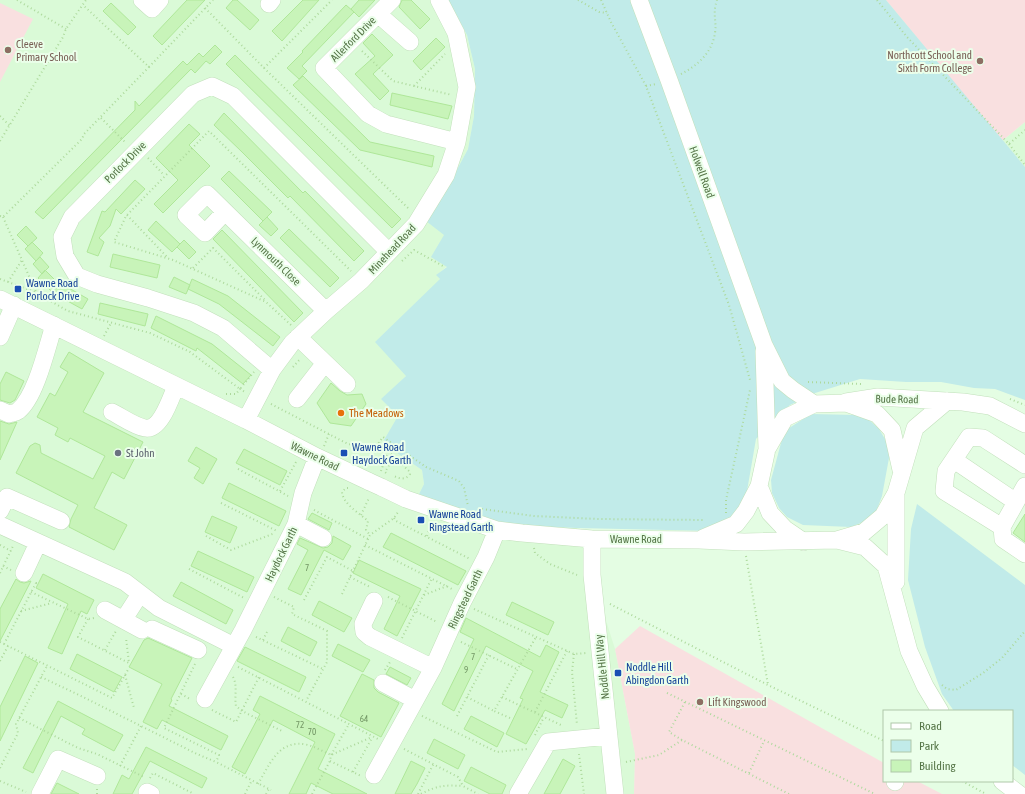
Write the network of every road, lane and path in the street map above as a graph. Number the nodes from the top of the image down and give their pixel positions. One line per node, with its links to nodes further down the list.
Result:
1 (17, 0): 18 (path)
2 (86, 0): 14 (path)
3 (142, 0): 4 (street)
4 (160, 0)
5 (213, 0): 15 (path)
6 (332, 0): 23 (path)
7 (392, 0): 17 (street, Allerford Drive)
8 (439, 0): 33 (street, Minehead Road)
9 (578, 0): 16 (path)
10 (601, 0): 16 (path)
11 (639, 0): 24 (street, Holwell Road)
12 (717, 0): 24 (path)
13 (877, 0): 34 (path)
14 (83, 5): 18 (path); 22 (path)
15 (205, 8): 22 (path); 23 (path)
16 (607, 13): 26 (path)
17 (378, 14): 19 (street, Allerford Drive); 20 (street)
18 (66, 29): 30 (path)
19 (351, 41): 25 (path); 33 (street, Allerford Drive)
20 (410, 42)
21 (450, 50): 25 (path)
22 (149, 68): 29 (path)
23 (264, 68): 38 (path)
24 (669, 80): 26 (path); 58 (street, Holwell Road)
25 (414, 86): 27 (path)
26 (646, 86): 97 (path)
27 (457, 96)
28 (0, 116): 30 (path)
29 (100, 118): 35 (path); 42 (path)
30 (10, 126): 32 (path)
31 (1025, 130): 34 (path)
32 (0, 141)
33 (457, 142): 44 (street, Minehead Road)
34 (1009, 144): 36 (path)
35 (137, 151): 37 (path); 44 (street, Porlock Drive); 60 (street, Porlock Drive)
36 (1025, 165)
37 (165, 175): 40 (path); 46 (path)
38 (413, 205)
39 (225, 212): 54 (street, Lynmouth Close)
40 (127, 215): 43 (path); 43 (path)
41 (0, 216): 42 (path)
42 (3, 217): 45 (path)
43 (169, 258): 48 (path)
44 (393, 259): 47 (path); 54 (street, Minehead Road)
45 (22, 260): 50 (path); 51 (path)
46 (356, 266)
47 (443, 266)
48 (193, 268): 53 (path); 53 (path)
49 (0, 279): 50 (path)
50 (8, 282): 51 (path)
51 (36, 293): 64 (path)
52 (7, 302): 55 (street, Wawne Road); 56 (street)
53 (266, 302): 57 (path)
54 (326, 311): 57 (street, Minehead Road)
55 (54, 325): 63 (street, Wawne Road); 71 (street)
56 (0, 337)
57 (303, 340): 59 (street); 60 (street, Minehead Road); 61 (path)
58 (764, 346): 70 (street, Holwell Road); 76 (street, Holwell Road)
59 (325, 363): 62 (street); 66 (street)
60 (267, 366): 64 (path); 65 (street, Minehead Road)
61 (290, 371)
62 (347, 384)
63 (176, 386): 69 (street, Wawne Road); 72 (street)
64 (240, 389): 65 (path); 69 (path)
65 (258, 397): 73 (street, Minehead Road); 75 (path)
66 (297, 399)
67 (947, 401): 68 (street, Bude Road); 74 (street, Bude Road); 83 (street, Bude Road)
68 (846, 402): 70 (street); 83 (street)
69 (214, 404): 73 (street, Wawne Road)
70 (814, 404): 76 (street)
71 (0, 410)
72 (112, 412)
73 (246, 420): 77 (street, Wawne Road)
74 (1024, 426)
75 (379, 443): 78 (path); 93 (path)
76 (767, 449): 84 (street)
77 (317, 457): 88 (street, Wawne Road); 90 (street, Haydock Garth)
78 (394, 457): 78 (path)
79 (297, 460): 87 (path)
80 (954, 460): 81 (street); 91 (street); 102 (street)
81 (1025, 465)
82 (238, 469): 87 (path)
83 (901, 471): 89 (street)
84 (759, 486): 97 (street); 115 (street)
85 (1025, 486): 91 (street)
86 (349, 488): 96 (path)
87 (280, 491): 90 (path)
88 (371, 492): 96 (path); 103 (street, Wawne Road)
89 (896, 493): 112 (street); 139 (street)
90 (295, 500): 100 (street, Haydock Garth); 109 (path)
91 (1016, 502): 102 (street)
92 (221, 503): 107 (path)
93 (473, 507)
94 (477, 508): 98 (path)
95 (0, 511): 99 (street)
96 (361, 515): 106 (path)
97 (728, 517): 111 (street, Wawne Road)
98 (706, 520)
99 (61, 521)
100 (296, 524): 108 (street); 129 (street, Haydock Garth)
101 (0, 525): 105 (street)
102 (1002, 527): 119 (street)
103 (497, 530): 104 (street, Wawne Road); 137 (street, Ringstead Garth)
104 (533, 533): 110 (street, Wawne Road); 126 (path)
105 (19, 534): 113 (street); 118 (path)
106 (370, 535): 109 (path); 120 (path)
107 (206, 536)
108 (323, 538)
109 (368, 539): 117 (path)
110 (592, 539): 111 (street, Wawne Road); 126 (street, Noddle Hill Way)
111 (699, 540): 114 (street, Wawne Road)
112 (837, 540): 115 (street); 139 (street)
113 (38, 542): 125 (street); 131 (street)
114 (744, 542): 115 (street, Wawne Road); 173 (path)
115 (804, 542)
116 (0, 545): 118 (path)
117 (365, 545): 123 (path); 128 (path)
118 (11, 551): 121 (path)
119 (1025, 554)
120 (472, 560)
121 (3, 566): 124 (path); 125 (path)
122 (189, 569): 135 (path)
123 (353, 571): 127 (path); 136 (path)
124 (0, 573)
125 (23, 575): 130 (path)
126 (592, 575): 140 (street, Noddle Hill Way)
127 (350, 577): 132 (path); 133 (path)
128 (447, 586): 134 (path); 137 (path)
129 (263, 591): 146 (street, Haydock Garth); 167 (path)
130 (31, 592): 138 (path); 141 (path)
131 (140, 594): 144 (street); 145 (street)
132 (342, 594)
133 (377, 595): 147 (path); 166 (street)
134 (424, 595)
135 (245, 598)
136 (304, 600)
137 (464, 600): 147 (street, Ringstead Garth); 150 (path)
138 (53, 602): 141 (path); 143 (path)
139 (896, 602): 174 (street)
140 (596, 605): 158 (street, Noddle Hill Way); 173 (path)
141 (21, 611): 154 (path)
142 (100, 614): 143 (path); 145 (street)
143 (88, 619): 156 (path)
144 (185, 622): 151 (street); 162 (street)
145 (132, 629): 151 (street); 156 (path); 156 (path)
146 (243, 630): 152 (path); 162 (street, Haydock Garth)
147 (444, 630): 161 (path); 166 (street, Ringstead Garth)
148 (1025, 631): 174 (path)
149 (267, 632): 152 (path)
150 (536, 637): 157 (path); 168 (path)
151 (176, 640): 159 (street)
152 (263, 640): 167 (path)
153 (0, 642): 154 (path)
154 (4, 644): 155 (path)
155 (8, 646): 163 (path); 164 (path)
156 (105, 650)
157 (567, 651): 160 (path); 186 (path)
158 (600, 652): 160 (path); 196 (street, Noddle Hill Way)
159 (198, 654): 206 (path)
160 (574, 654): 195 (path)
161 (489, 655): 168 (path); 176 (path)
162 (227, 659): 171 (path); 178 (street, Haydock Garth); 184 (path)
163 (0, 661)
164 (47, 666): 169 (path); 170 (path)
165 (128, 668): 169 (path)
166 (433, 668): 181 (street, Ringstead Garth)
167 (323, 669): 179 (path)
168 (517, 669): 177 (path)
169 (125, 675): 182 (path)
170 (41, 677): 189 (path); 193 (path)
171 (259, 677): 179 (path); 184 (path)
172 (383, 683): 181 (street)
173 (768, 685): 201 (path)
174 (925, 686): 183 (street)
175 (667, 693): 180 (path)
176 (467, 697): 185 (path); 187 (path)
177 (502, 697): 185 (path); 188 (path)
178 (205, 699)
179 (306, 701): 192 (path)
180 (685, 702): 199 (path); 200 (path)
181 (412, 705): 202 (street, Ringstead Garth); 203 (path)
182 (134, 708)
183 (939, 710)
184 (242, 711): 191 (path); 194 (path)
185 (494, 711): 190 (path)
186 (534, 712)
187 (457, 716)
188 (544, 717): 195 (path); 198 (path)
189 (19, 718): 208 (path); 209 (path)
190 (510, 718)
191 (236, 722)
192 (349, 724): 197 (path); 204 (path)
193 (141, 726): 206 (path); 208 (path)
194 (282, 731)
195 (577, 735): 196 (street); 234 (street); 235 (path)
196 (609, 736): 210 (street, Noddle Hill Way)
197 (372, 737): 202 (path); 204 (path); 211 (path)
198 (532, 739)
199 (682, 740): 210 (path); 213 (path)
200 (764, 741): 213 (path); 238 (path)
201 (883, 741)
202 (387, 742): 207 (path); 215 (street, Ringstead Garth)
203 (529, 745)
204 (331, 755): 205 (path); 220 (path)
205 (330, 761): 211 (path); 230 (path)
206 (216, 762): 216 (path)
207 (434, 763): 221 (path); 231 (path)
208 (120, 766): 222 (path)
209 (0, 768)
210 (614, 769): 236 (street, Noddle Hill Way)
211 (353, 772): 215 (path)
212 (153, 773): 227 (path)
213 (749, 773): 237 (path)
214 (97, 776): 226 (street)
215 (371, 777)
216 (252, 780): 220 (path); 228 (path)
217 (0, 781): 223 (path)
218 (964, 782): 239 (path)
219 (1003, 782): 240 (street)
220 (258, 784): 229 (path)
221 (463, 786): 232 (path); 233 (path)
222 (149, 789)
223 (21, 790): 224 (path); 225 (path)
224 (19, 794)
225 (30, 794)
226 (40, 794)
227 (194, 794)
228 (245, 794)
229 (266, 794)
230 (312, 794)
231 (418, 794)
232 (421, 794)
233 (478, 794)
234 (518, 794)
235 (584, 794)
236 (615, 794)
237 (789, 794)
238 (875, 794)
239 (986, 794)
240 (1019, 794)

